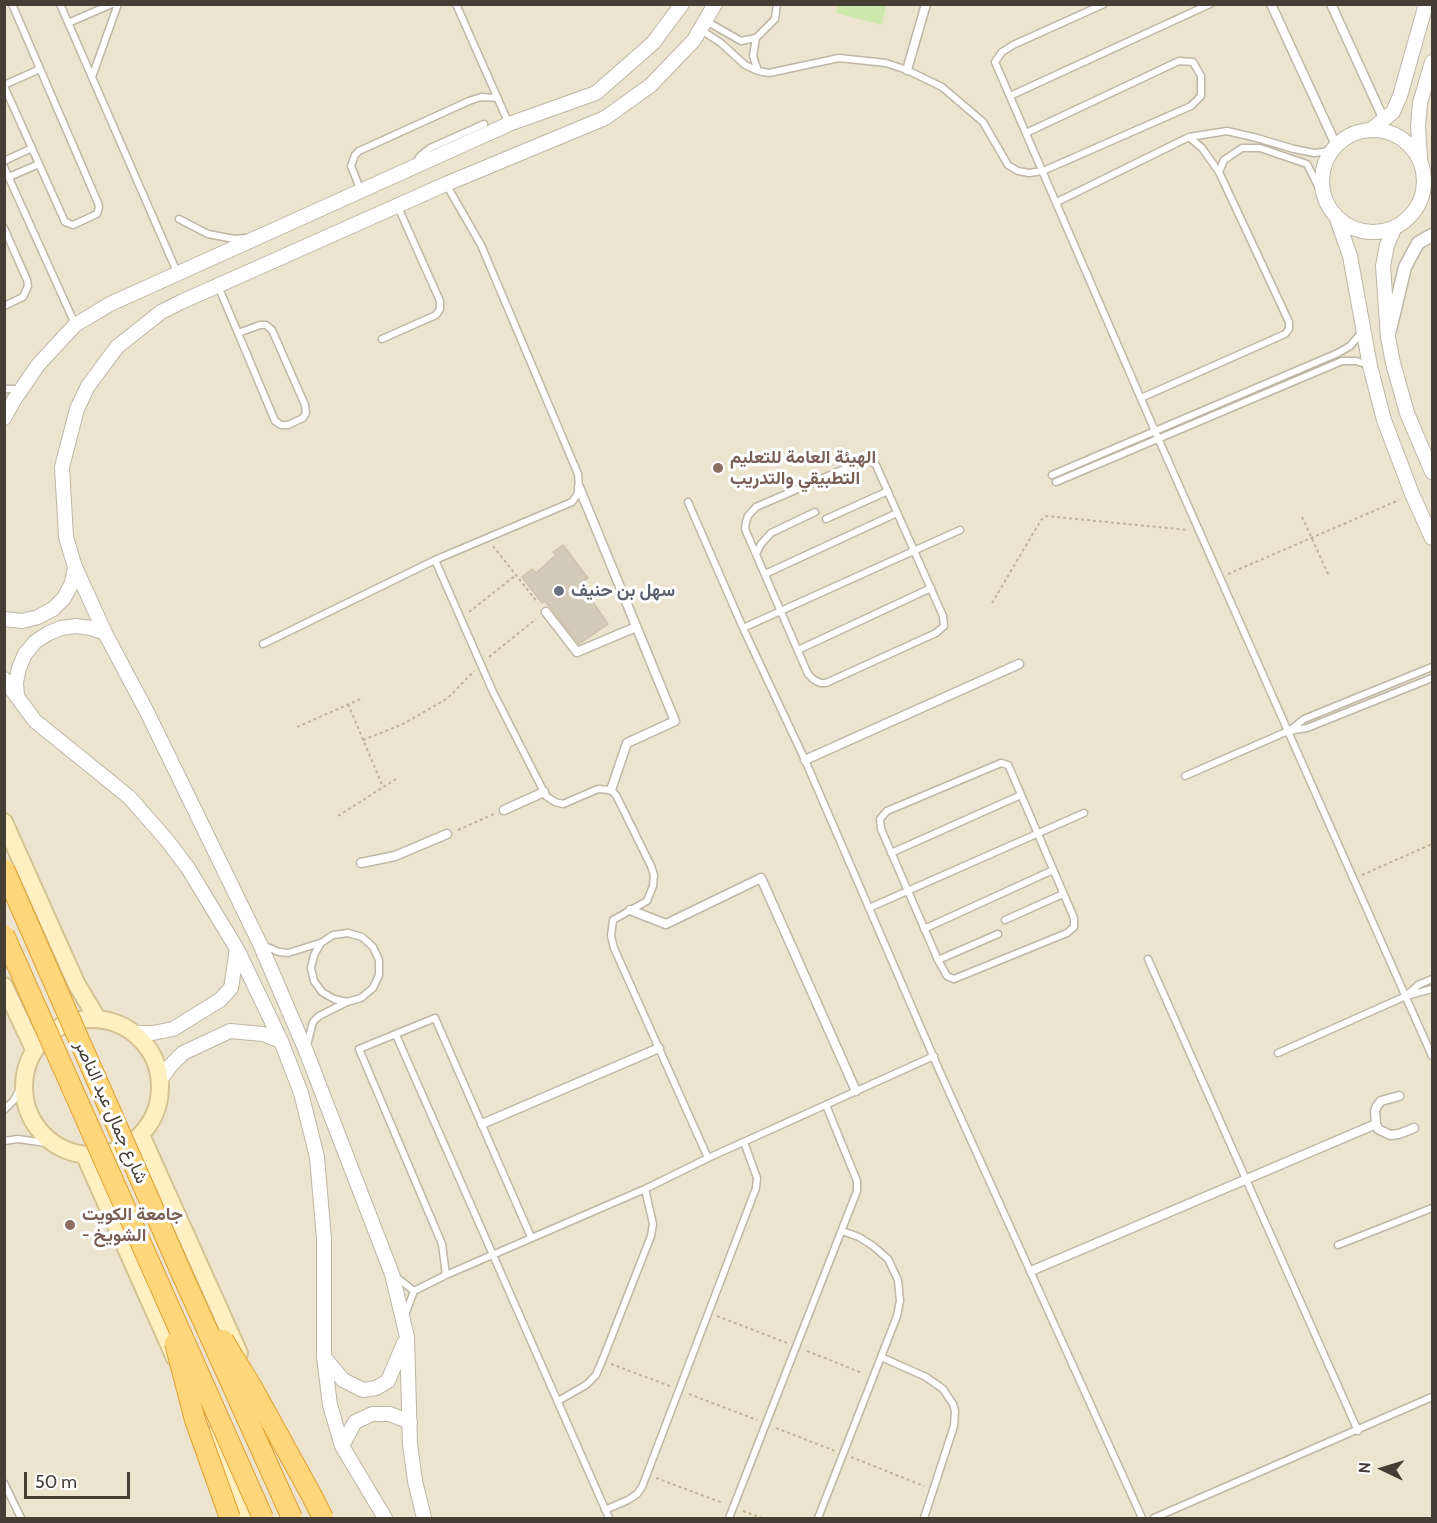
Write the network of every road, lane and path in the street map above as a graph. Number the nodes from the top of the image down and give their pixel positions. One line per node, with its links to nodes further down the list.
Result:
1 (12, 4): 19 (lane)
2 (60, 4): 15 (lane)
3 (112, 4): 15 (lane)
4 (118, 4): 22 (lane)
5 (456, 4): 25 (lane)
6 (682, 4): 28 (street)
7 (715, 4): 16 (street)
8 (777, 4): 17 (lane)
9 (926, 4): 20 (street)
10 (1104, 4): 24 (lane)
11 (1210, 4): 24 (lane)
12 (1271, 4): 33 (street)
13 (1331, 4): 26 (street)
14 (1426, 4): 26 (street)
15 (68, 23): 22 (lane)
16 (703, 25): 17 (lane); 21 (lane); 42 (street)
17 (756, 38): 21 (lane)
18 (1432, 62): 34 (street)
19 (40, 69): 23 (lane); 36 (lane)
20 (907, 70): 21 (lane); 39 (lane)
21 (758, 71)
22 (92, 77): 53 (lane)
23 (4, 85): 32 (lane)
24 (1010, 96): 30 (lane)
25 (498, 99): 28 (lane); 43 (lane)
26 (1384, 120): 29 (street)
27 (484, 124): 38 (lane)
28 (509, 124): 38 (street)
29 (1372, 129): 33 (street); 34 (street)
30 (1026, 133): 39 (lane); 39 (lane)
31 (1189, 137): 33 (lane); 40 (lane); 44 (lane)
32 (32, 148): 35 (lane); 36 (lane)
33 (1334, 148): 45 (street)
34 (1421, 160): 50 (street)
35 (4, 161)
36 (39, 164): 41 (lane)
37 (4, 167): 41 (lane)
38 (414, 167): 43 (street)
39 (1043, 171): 44 (lane)
40 (1219, 172): 45 (lane); 64 (lane)
41 (9, 177): 56 (lane)
42 (446, 184): 46 (street); 74 (lane)
43 (361, 191): 52 (street)
44 (1057, 202): 64 (lane)
45 (1326, 202): 48 (street)
46 (398, 207): 54 (street); 60 (lane)
47 (179, 219): 52 (lane)
48 (1337, 219): 50 (street); 57 (street)
49 (4, 228): 55 (lane)
50 (1394, 229): 59 (street)
51 (1432, 235): 59 (street)
52 (256, 238): 53 (street)
53 (177, 273): 56 (street)
54 (218, 285): 58 (lane); 90 (street)
55 (4, 306)
56 (75, 325): 63 (street)
57 (1364, 328): 61 (street); 68 (lane)
58 (238, 333): 58 (lane)
59 (1388, 337): 65 (street)
60 (382, 339)
61 (1370, 366): 67 (street); 69 (lane)
62 (4, 389): 63 (lane)
63 (21, 389): 66 (street)
64 (1141, 398): 68 (lane)
65 (1407, 413): 67 (street); 70 (street)
66 (4, 418)
67 (1384, 420): 71 (street)
68 (1155, 430): 69 (lane); 72 (lane)
69 (1158, 438): 73 (lane); 83 (lane)
70 (1430, 466): 71 (street)
71 (1402, 470): 76 (street)
72 (1052, 475)
73 (1056, 482)
74 (579, 487): 84 (lane); 101 (street)
75 (888, 491): 79 (lane); 81 (lane); 88 (lane)
76 (1412, 494): 85 (path); 86 (street)
77 (688, 502): 102 (lane)
78 (815, 512): 88 (lane)
79 (897, 513): 87 (lane); 91 (lane)
80 (1302, 518): 85 (path)
81 (826, 519)
82 (960, 530): 87 (lane)
83 (1199, 531): 94 (lane); 96 (path)
84 (487, 538): 89 (lane); 92 (path)
85 (1311, 538): 93 (path); 94 (path)
86 (1432, 538)
87 (914, 551): 95 (lane); 97 (lane)
88 (756, 554): 91 (lane)
89 (435, 560): 99 (lane); 104 (lane)
90 (75, 567): 100 (street); 103 (street)
91 (765, 574): 97 (lane)
92 (516, 575): 98 (path); 99 (path)
93 (1329, 576)
94 (1220, 578): 115 (lane)
95 (931, 588): 105 (lane); 105 (lane)
96 (992, 603)
97 (781, 611): 102 (lane); 105 (lane)
98 (546, 612): 101 (street); 107 (path)
99 (461, 618): 107 (lane)
100 (4, 619)
101 (636, 627): 121 (street)
102 (743, 628): 117 (lane)
103 (105, 633): 111 (street); 145 (street)
104 (263, 644)
105 (798, 650)
106 (1019, 663): 117 (street)
107 (481, 664): 116 (path); 122 (lane)
108 (1432, 667): 115 (lane)
109 (1432, 678): 115 (lane)
110 (4, 679): 111 (street)
111 (16, 698): 146 (street)
112 (363, 698): 113 (path)
113 (348, 704): 114 (path); 116 (path)
114 (297, 728)
115 (1288, 731): 118 (lane); 135 (lane)
116 (363, 740): 120 (path)
117 (805, 760): 138 (lane)
118 (1185, 776)
119 (396, 779): 120 (path)
120 (383, 787): 126 (path)
121 (611, 790): 122 (lane); 139 (lane)
122 (544, 792): 124 (street)
123 (1021, 795): 129 (lane); 131 (lane); 131 (lane)
124 (504, 810): 128 (path)
125 (1084, 813): 129 (lane)
126 (338, 816)
127 (4, 822): 154 (main road)
128 (447, 834): 132 (street)
129 (1038, 834): 134 (lane); 136 (lane)
130 (1432, 844): 135 (path)
131 (891, 853): 136 (lane)
132 (361, 863)
133 (4, 868): 187 (highway, شارع جمال عبد الناصر, bridge)
134 (1053, 870): 137 (lane); 141 (lane)
135 (1354, 879): 152 (lane)
136 (907, 891): 138 (lane); 141 (lane)
137 (1063, 894): 140 (lane); 148 (lane)
138 (869, 908): 162 (lane)
139 (630, 910): 158 (lane); 166 (street)
140 (1005, 920)
141 (924, 929): 148 (lane)
142 (998, 934): 148 (lane)
143 (4, 935): 190 (highway, شارع جمال عبد الناصر, bridge)
144 (321, 943): 145 (lane); 153 (lane); 153 (lane)
145 (260, 944): 160 (street)
146 (237, 949): 155 (street); 157 (street)
147 (1148, 959): 179 (lane)
148 (938, 960)
149 (1432, 979): 152 (lane)
150 (4, 986): 159 (main road)
151 (1432, 989): 152 (lane)
152 (1406, 996): 161 (lane); 163 (lane)
153 (347, 1002): 160 (lane)
154 (97, 1018): 155 (main road); 159 (main road)
155 (135, 1033): 164 (main road)
156 (396, 1035): 170 (lane); 185 (lane); 189 (lane)
157 (281, 1041): 164 (street); 194 (street)
158 (659, 1048): 170 (street); 178 (lane)
159 (34, 1049): 165 (main road)
160 (306, 1051): 188 (street)
161 (1278, 1053)
162 (934, 1056): 166 (lane); 186 (lane)
163 (1432, 1056)
164 (160, 1080): 173 (main road)
165 (23, 1083): 169 (lane); 176 (main road)
166 (856, 1091): 168 (lane)
167 (1399, 1096): 171 (street)
168 (826, 1105): 175 (lane); 182 (lane)
169 (4, 1110)
170 (482, 1124): 183 (lane)
171 (1376, 1124): 172 (street); 179 (street)
172 (1414, 1128)
173 (141, 1135): 177 (main road); 210 (main road)
174 (4, 1141): 176 (lane)
175 (744, 1142): 178 (lane); 201 (lane)
176 (52, 1144): 177 (main road)
177 (85, 1156): 207 (main road)
178 (708, 1158): 180 (lane)
179 (1246, 1179): 186 (street); 199 (lane)
180 (645, 1189): 183 (lane); 197 (lane)
181 (1432, 1208): 184 (lane)
182 (842, 1231): 195 (lane); 203 (lane)
183 (531, 1237): 185 (lane)
184 (1338, 1245)
185 (492, 1254): 189 (lane); 197 (lane)
186 (1031, 1271): 219 (lane)
187 (181, 1272): 209 (highway, شارع جمال عبد الناصر, bridge); 211 (highway, bridge)
188 (392, 1274): 191 (lane); 192 (street)
189 (446, 1275): 191 (lane)
190 (159, 1286): 206 (highway, bridge); 208 (highway, شارع جمال عبد الناصر, bridge)
191 (414, 1291): 192 (lane)
192 (403, 1321): 193 (street)
193 (407, 1337): 194 (street); 198 (street)
194 (324, 1357): 200 (street)
195 (881, 1357): 217 (lane); 218 (lane)
196 (1432, 1397): 199 (lane)
197 (558, 1401): 204 (lane)
198 (410, 1422): 200 (street); 213 (street)
199 (1358, 1431): 220 (lane)
200 (342, 1446): 212 (street)
201 (647, 1475): 203 (path); 204 (lane)
202 (4, 1484): 205 (lane)
203 (734, 1507): 215 (lane); 216 (path)
204 (605, 1510): 214 (lane)
205 (21, 1518)
206 (230, 1518)
207 (246, 1518)
208 (263, 1518)
209 (292, 1518)
210 (313, 1518)
211 (323, 1518)
212 (385, 1518)
213 (424, 1518)
214 (609, 1518)
215 (729, 1518)
216 (762, 1518)
217 (818, 1518)
218 (924, 1518)
219 (1142, 1518)
220 (1154, 1518)

